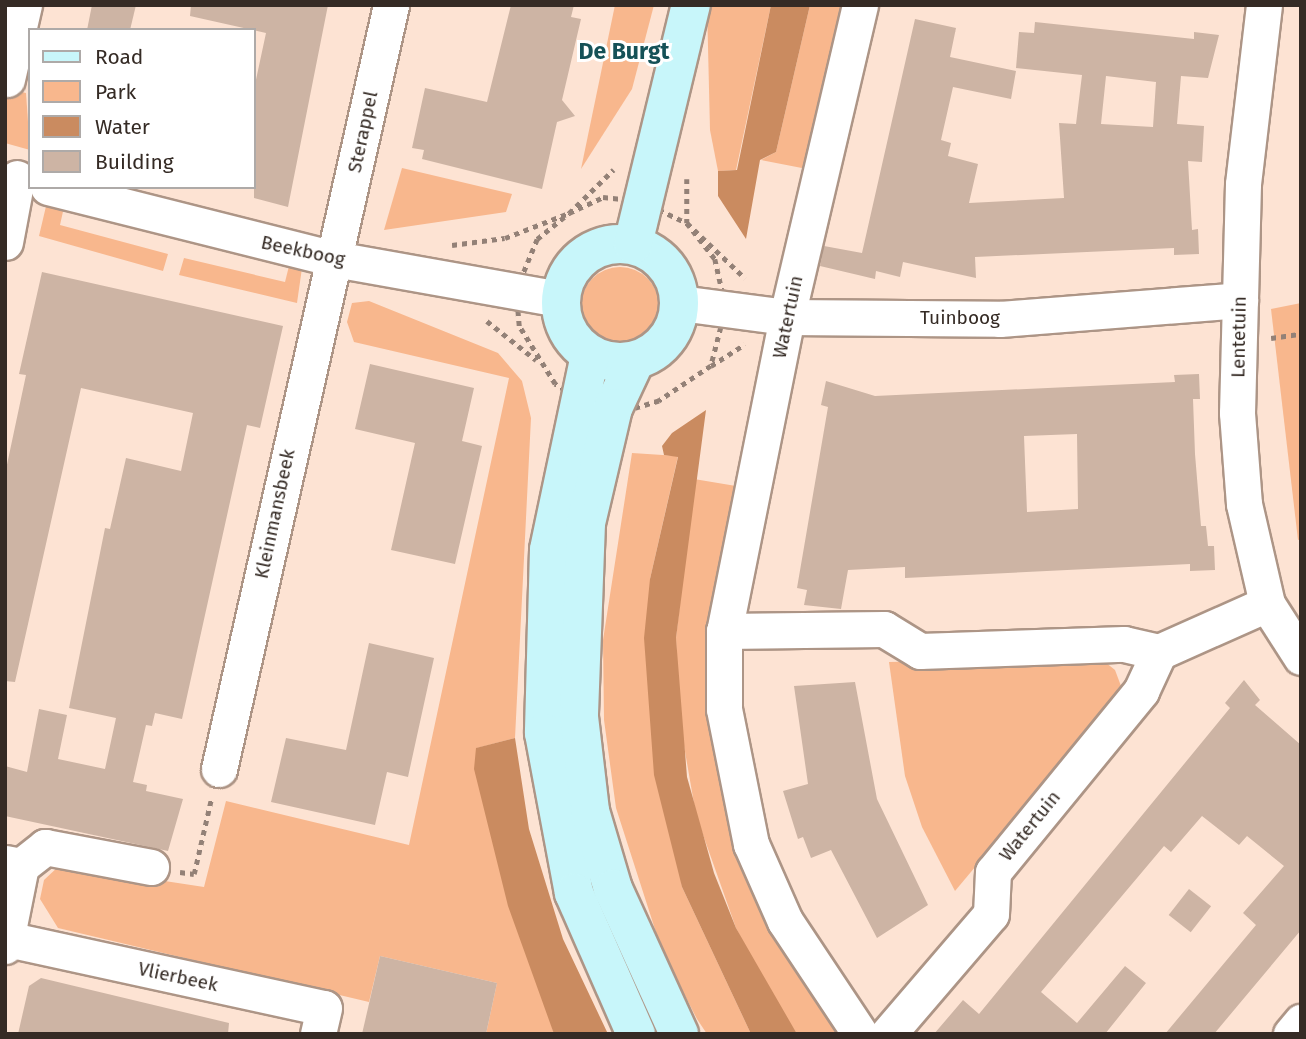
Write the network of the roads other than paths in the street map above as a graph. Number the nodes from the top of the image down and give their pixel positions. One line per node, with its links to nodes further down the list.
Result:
1 (24, 5): 6 (street)
2 (391, 5): 11 (street, Sterappel)
3 (691, 5): 10 (street)
4 (860, 5): 15 (street, Watertuin)
5 (1264, 5): 13 (street, Lentetuin)
6 (7, 79)
7 (25, 180): 9 (street)
8 (60, 189): 11 (street, Beekboog)
9 (5, 242)
10 (633, 244): 12 (street); 14 (street)
11 (335, 259): 12 (street, Beekboog); 23 (street, Kleinmansbeek)
12 (560, 299): 16 (street)
13 (1240, 300): 15 (street, Tuinboog); 19 (street, Lentetuin)
14 (680, 303): 15 (street, Tuinboog); 17 (street)
15 (787, 317): 20 (street, Watertuin)
16 (590, 355): 17 (street); 18 (street)
17 (635, 361): 18 (street)
18 (597, 405): 29 (street); 30 (street)
19 (1267, 604): 21 (street); 22 (street, Lentetuin)
20 (724, 631): 21 (street); 31 (street, Watertuin)
21 (1159, 652): 32 (street, Watertuin)
22 (1301, 657)
23 (219, 769)
24 (13, 865): 25 (street); 26 (street)
25 (151, 867)
26 (6, 943): 28 (street, Vlierbeek)
27 (1301, 1022): 33 (street)
28 (318, 1034)
29 (636, 1034)
30 (679, 1034)
31 (860, 1034)
32 (888, 1034)
33 (1291, 1034)

